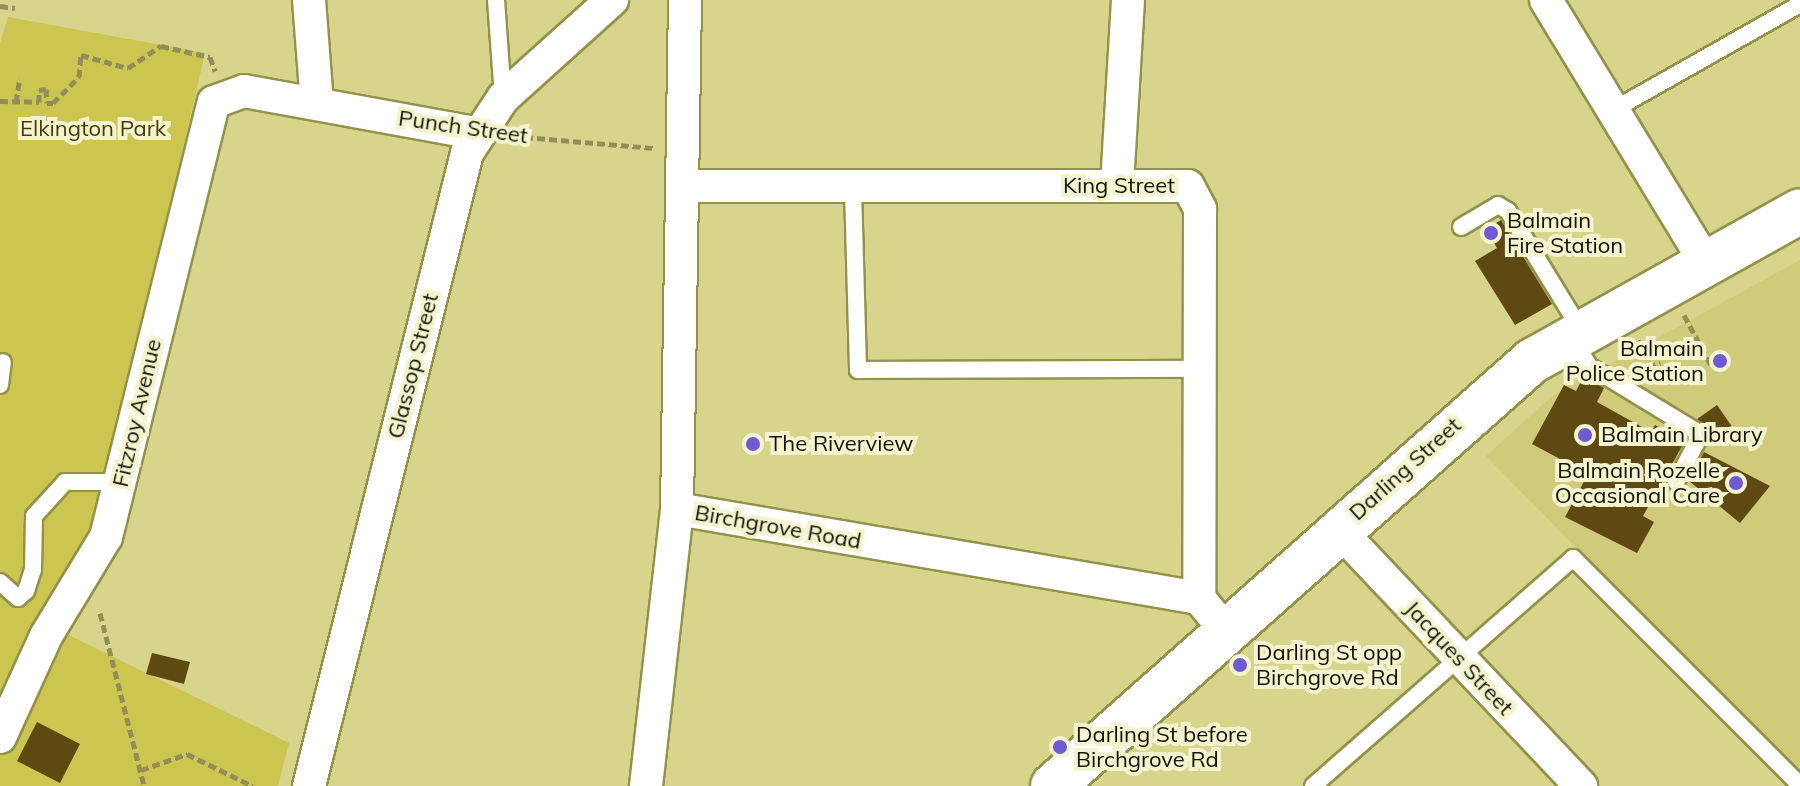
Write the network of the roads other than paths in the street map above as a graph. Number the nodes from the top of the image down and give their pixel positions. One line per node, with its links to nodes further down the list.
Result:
1 (309, 0): 10 (street)
2 (496, 0): 9 (lane)
3 (612, 0): 9 (street, Glassop Street)
4 (685, 0): 14 (street, Birchgrove Road)
5 (1128, 0): 13 (street)
6 (1546, 0): 11 (street)
7 (1800, 4): 11 (lane)
8 (234, 93): 10 (street, Punch Street); 23 (street, Fitzroy Avenue)
9 (503, 98): 12 (street, Glassop Street)
10 (317, 103): 12 (street, Punch Street)
11 (1613, 110): 18 (street)
12 (476, 133): 33 (street, Glassop Street)
13 (1117, 185): 15 (street, King Street); 21 (street, King Street)
14 (682, 186): 15 (street, King Street); 25 (street, Birchgrove Road)
15 (853, 189): 21 (lane)
16 (1800, 211): 18 (street, Darling Street)
17 (1461, 227): 19 (lane)
18 (1706, 263): 19 (street, Darling Street)
19 (1576, 333): 24 (lane); 26 (street, Darling Street)
20 (3, 362): 22 (lane)
21 (1202, 369): 28 (street, King Street)
22 (0, 385)
23 (122, 482): 27 (lane); 30 (street, Fitzroy Avenue)
24 (1676, 482)
25 (677, 509): 28 (street, Birchgrove Road); 34 (street)
26 (1338, 529): 28 (street, Darling Street); 29 (street, Jacques Street)
27 (0, 582)
28 (1212, 614): 35 (street, Darling Street)
29 (1457, 658): 31 (street, Jacques Street); 32 (lane); 36 (lane)
30 (0, 737)
31 (1564, 780)
32 (1800, 785)
33 (309, 786)
34 (646, 786)
35 (1053, 786)
36 (1313, 786)

